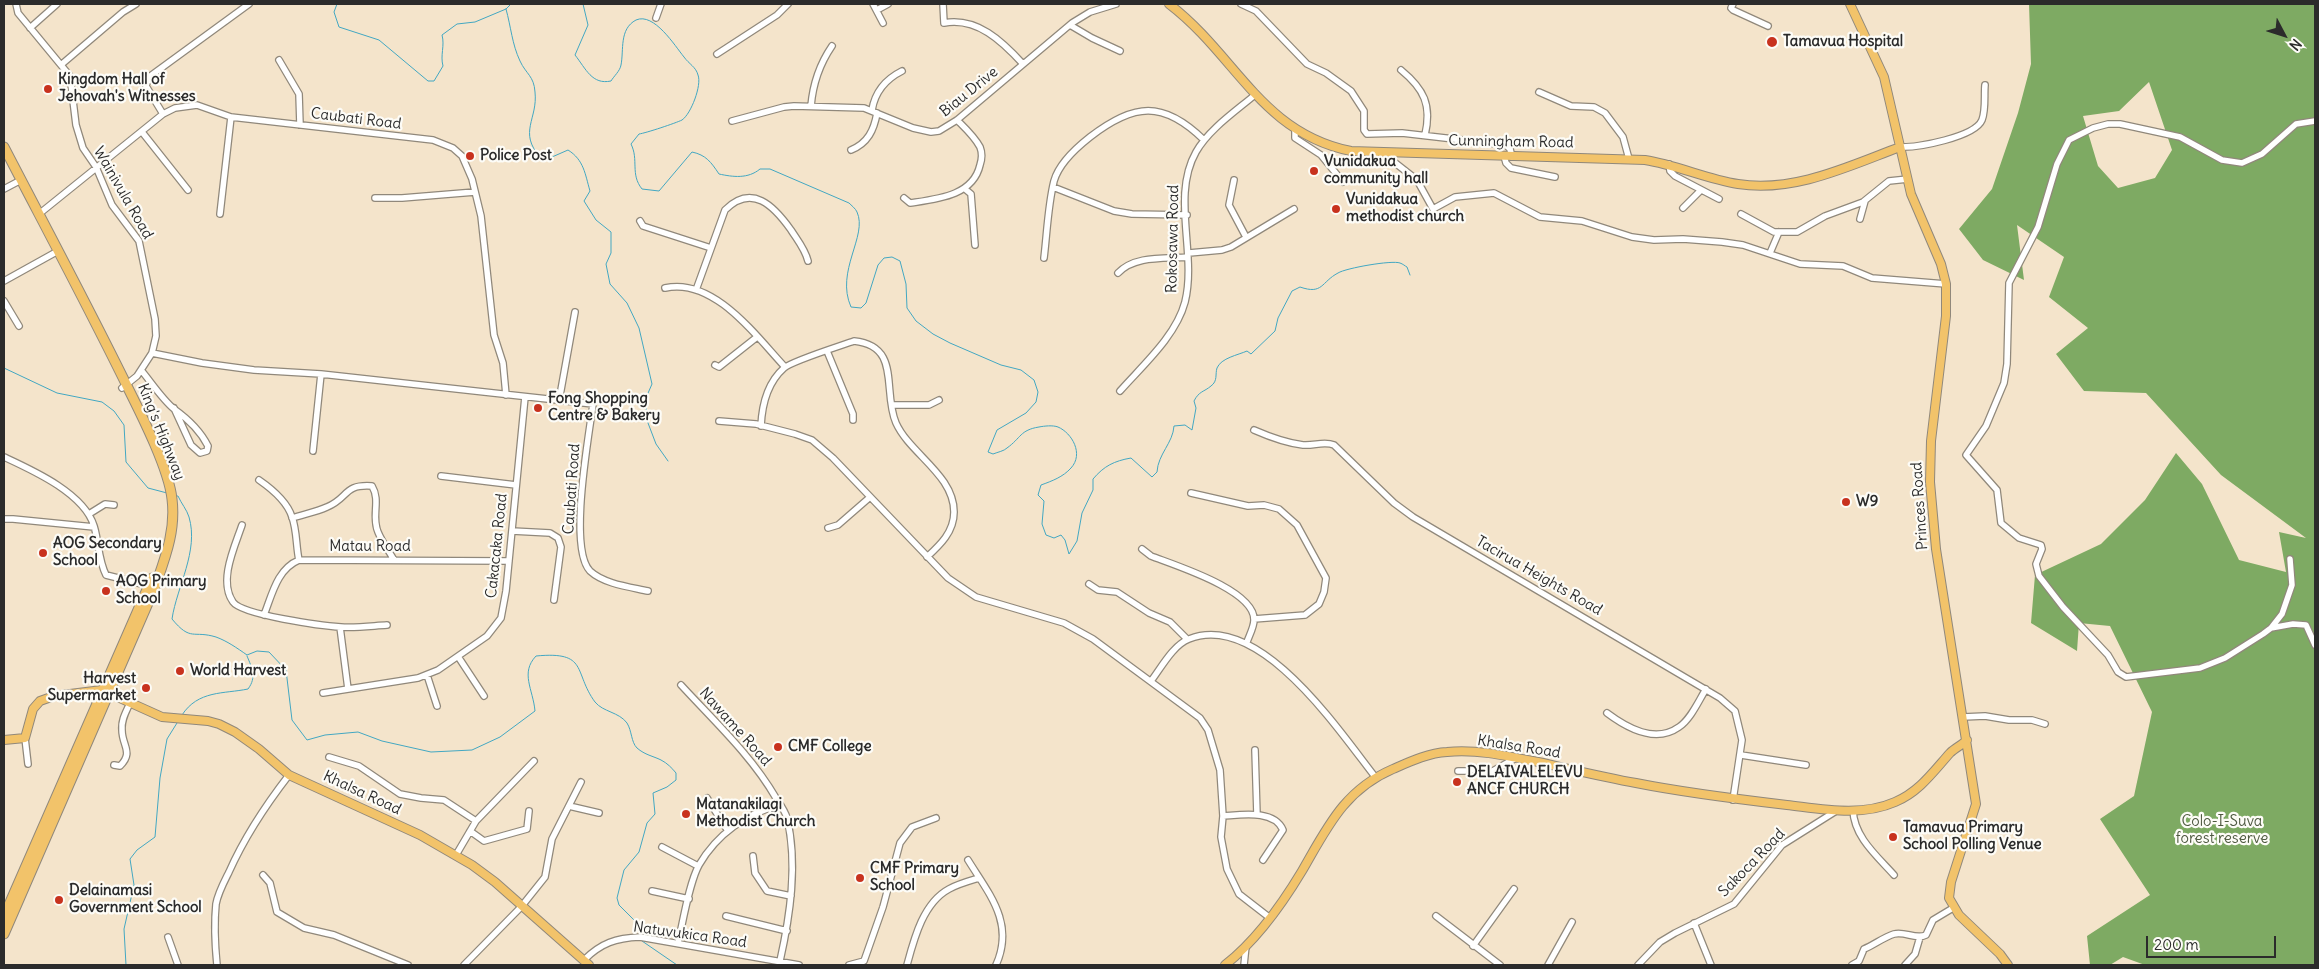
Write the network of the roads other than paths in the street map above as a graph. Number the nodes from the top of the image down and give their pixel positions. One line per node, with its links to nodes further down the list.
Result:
1 (16, 4): 19 (street, Wainivula Road)
2 (57, 4): 19 (street)
3 (136, 4): 24 (street)
4 (249, 4): 33 (street)
5 (661, 4): 15 (street)
6 (788, 4): 22 (street)
7 (888, 4): 14 (street)
8 (944, 4): 25 (street)
9 (1116, 4): 17 (street, Biau Drive)
10 (1169, 4): 30 (main road, Cunningham Road)
11 (1241, 4): 41 (street)
12 (1733, 4): 18 (street)
13 (1850, 4): 44 (main road, Princes Road)
14 (875, 7): 16 (street)
15 (656, 18)
16 (883, 23)
17 (1070, 25): 21 (street); 25 (street, Biau Drive)
18 (1768, 26)
19 (30, 28): 24 (street, Wainivula Road)
20 (832, 46): 31 (street)
21 (1120, 51)
22 (717, 54)
23 (279, 60): 38 (street)
24 (62, 64): 51 (street, Wainivula Road)
25 (1023, 64): 35 (street, Biau Drive)
26 (1401, 70): 41 (street)
27 (902, 71): 32 (street)
28 (1985, 85): 44 (street)
29 (1539, 92): 49 (street)
30 (1256, 94): 39 (main road, Cunningham Road); 42 (street, Rokosawa Road)
31 (811, 106): 32 (street, Biau Drive); 36 (street, Biau Drive)
32 (874, 111): 35 (street, Biau Drive); 45 (street)
33 (164, 114): 34 (street, Caubati Road); 40 (street, Caubati Road)
34 (231, 117): 38 (street, Caubati Road); 70 (street)
35 (957, 120): 59 (street)
36 (732, 121)
37 (2315, 121): 140 (street)
38 (300, 125): 62 (street, Caubati Road)
39 (1294, 129): 46 (main road, Cunningham Road); 56 (street)
40 (142, 132): 51 (street, Caubati Road); 60 (street)
41 (1425, 135): 47 (street)
42 (1204, 140): 57 (street); 72 (street, Rokosawa Road)
43 (4, 147): 55 (highway, King's Highway)
44 (1900, 147): 50 (main road, Cunningham Road); 53 (main road, Princes Road)
45 (851, 150)
46 (1390, 153): 47 (main road, Cunningham Road); 80 (street)
47 (1508, 156): 49 (main road, Cunningham Road); 52 (street)
48 (4, 158): 55 (highway, King's Highway)
49 (1629, 159): 50 (main road, Cunningham Road)
50 (1669, 164): 61 (street)
51 (96, 166): 69 (street, Caubati Road); 94 (street, Wainivula Road)
52 (1555, 177)
53 (1908, 179): 66 (street); 86 (main road, Princes Road)
54 (1234, 180): 76 (street)
55 (18, 181): 58 (street); 69 (highway, King's Highway); 79 (highway, King's Highway)
56 (1343, 182)
57 (1053, 187): 72 (street); 82 (street)
58 (4, 189)
59 (965, 189): 64 (street); 77 (street)
60 (188, 190)
61 (1700, 191): 65 (street); 67 (street)
62 (475, 192): 63 (street); 101 (street, Caubati Road)
63 (374, 198)
64 (904, 198)
65 (1719, 199)
66 (1867, 200): 73 (street); 75 (street)
67 (1684, 208)
68 (1294, 209): 76 (street)
69 (39, 214): 79 (highway, King's Highway)
70 (220, 214)
71 (1741, 214): 75 (street)
72 (1187, 215): 81 (street, Rokosawa Road)
73 (1860, 219)
74 (640, 221): 78 (street)
75 (1779, 232): 80 (street)
76 (1246, 237): 81 (street)
77 (974, 246)
78 (711, 248): 83 (street); 88 (street)
79 (56, 252): 85 (street); 99 (highway, King's Highway)
80 (1770, 254): 86 (street)
81 (1188, 255): 84 (street); 100 (street, Rokosawa Road)
82 (1044, 258)
83 (808, 261)
84 (1118, 273)
85 (4, 281)
86 (1946, 284): 156 (main road, Princes Road)
87 (665, 288): 88 (street)
88 (696, 290): 92 (street)
89 (4, 301): 91 (street)
90 (575, 312): 103 (street)
91 (19, 326)
92 (757, 338): 95 (street); 96 (street)
93 (826, 351): 96 (street); 105 (street); 107 (street)
94 (152, 353): 97 (street); 98 (street, Caubati Road)
95 (715, 365)
96 (784, 367): 109 (street)
97 (141, 370): 99 (street); 106 (street)
98 (322, 374): 101 (street, Caubati Road); 111 (street)
99 (124, 386): 133 (highway, King's Highway)
100 (1120, 391)
101 (506, 394): 102 (street, Caubati Road)
102 (525, 397): 103 (street, Caubati Road); 115 (street, Cakacaka Road)
103 (560, 400): 134 (street, Caubati Road)
104 (939, 400): 105 (street)
105 (892, 404): 127 (street)
106 (174, 408): 106 (street)
107 (853, 420)
108 (720, 421): 109 (street)
109 (762, 426): 117 (street)
110 (1254, 430): 149 (street, Tacirua Heights Road)
111 (312, 451)
112 (4, 457): 119 (street)
113 (441, 476): 115 (street)
114 (259, 480): 120 (street)
115 (516, 485): 125 (street, Cakacaka Road)
116 (1191, 493): 137 (street)
117 (869, 498): 124 (street); 127 (street)
118 (114, 505): 119 (street)
119 (88, 514): 123 (street)
120 (292, 518): 129 (street); 130 (street)
121 (4, 519): 123 (street)
122 (242, 524): 136 (street)
123 (94, 527): 133 (street)
124 (828, 528)
125 (512, 531): 131 (street, Cakacaka Road); 135 (street)
126 (1142, 549): 137 (street)
127 (927, 557): 146 (street)
128 (2290, 559): 140 (street)
129 (299, 560): 130 (street, Matau Road); 136 (street)
130 (394, 560): 131 (street, Matau Road)
131 (509, 561): 144 (street, Cakacaka Road)
132 (1090, 584): 141 (street)
133 (152, 586): 150 (highway, King's Highway)
134 (648, 592)
135 (554, 600)
136 (264, 615): 139 (street)
137 (1254, 619): 142 (street)
138 (387, 625): 139 (street)
139 (340, 627): 148 (street)
140 (2271, 628): 143 (street)
141 (1187, 640): 142 (street); 146 (street)
142 (1247, 642): 171 (street)
143 (2315, 645)
144 (459, 658): 145 (street, Cakacaka Road); 152 (street)
145 (426, 675): 148 (street, Cakacaka Road); 154 (street)
146 (1151, 681): 182 (street)
147 (681, 685): 175 (street, Nawame Road)
148 (348, 689): 151 (street, Cakacaka Road)
149 (1706, 689): 155 (street); 162 (street, Tacirua Heights Road)
150 (105, 691): 153 (main road, Khalsa Road); 158 (main road); 202 (highway, King's Highway); 209 (highway, King's Highway)
151 (323, 694)
152 (484, 696)
153 (130, 703): 167 (street); 170 (main road, Khalsa Road)
154 (437, 706)
155 (1607, 714)
156 (1963, 717): 157 (street); 160 (main road, Princes Road)
157 (2045, 724)
158 (25, 738): 159 (main road); 166 (street)
159 (4, 740)
160 (1967, 740): 177 (main road, Khalsa Road); 201 (main road, Princes Road)
161 (1255, 750): 181 (street)
162 (1741, 755): 168 (street); 174 (street, Tacirua Heights Road)
163 (329, 757): 184 (street)
164 (1516, 758): 169 (street); 171 (main road, Khalsa Road); 174 (main road, Khalsa Road)
165 (534, 761): 184 (street)
166 (28, 764)
167 (114, 765)
168 (1806, 765)
169 (1458, 771)
170 (289, 775): 188 (main road, Khalsa Road); 218 (street)
171 (1376, 778): 205 (main road, Khalsa Road)
172 (582, 782): 176 (street)
173 (707, 798): 186 (street)
174 (1733, 800): 179 (main road, Khalsa Road)
175 (780, 805): 186 (street); 198 (street, Nawame Road)
176 (569, 806): 180 (street); 200 (street)
177 (1853, 810): 179 (main road, Khalsa Road); 194 (street)
178 (529, 811): 185 (street)
179 (1836, 811): 207 (street, Sakoca Road)
180 (599, 813)
181 (1257, 815): 182 (street); 191 (street)
182 (1222, 816): 205 (street)
183 (936, 818): 222 (street)
184 (476, 821): 185 (street)
185 (470, 831): 188 (street)
186 (728, 831): 192 (street)
187 (662, 847): 192 (street)
188 (456, 855): 200 (main road, Khalsa Road)
189 (753, 856): 198 (street)
190 (968, 860): 195 (street)
191 (1263, 860)
192 (698, 866): 199 (street)
193 (262, 875): 219 (street)
194 (1894, 875)
195 (979, 878): 223 (street); 224 (street)
196 (1514, 889): 214 (street)
197 (652, 891): 199 (street)
198 (791, 896): 208 (street, Nawame Road)
199 (689, 899): 212 (street)
200 (521, 907): 216 (main road, Khalsa Road); 220 (street)
201 (1953, 908): 211 (street); 233 (main road)
202 (4, 916)
203 (726, 916): 208 (street)
204 (1436, 916): 214 (street)
205 (1270, 918): 213 (main road, Khalsa Road)
206 (1572, 922): 228 (street)
207 (1694, 923): 229 (street, Sakoca Road); 230 (street)
208 (787, 931): 215 (street, Nawame Road)
209 (4, 934)
210 (168, 937): 217 (street)
211 (1920, 937): 231 (street); 232 (street)
212 (678, 943): 215 (street, Natuvukica Road); 216 (street, Natuvukica Road)
213 (1246, 946): 225 (main road, Khalsa Road); 226 (street)
214 (1473, 946): 227 (street)
215 (780, 961): 221 (street, Natuvukica Road)
216 (586, 963)
217 (178, 965)
218 (217, 965)
219 (408, 965)
220 (464, 965)
221 (799, 965)
222 (849, 965)
223 (907, 965)
224 (996, 965)
225 (1225, 965)
226 (1244, 965)
227 (1500, 965)
228 (1548, 965)
229 (1638, 965)
230 (1711, 965)
231 (1852, 965)
232 (1905, 965)
233 (2008, 965)

